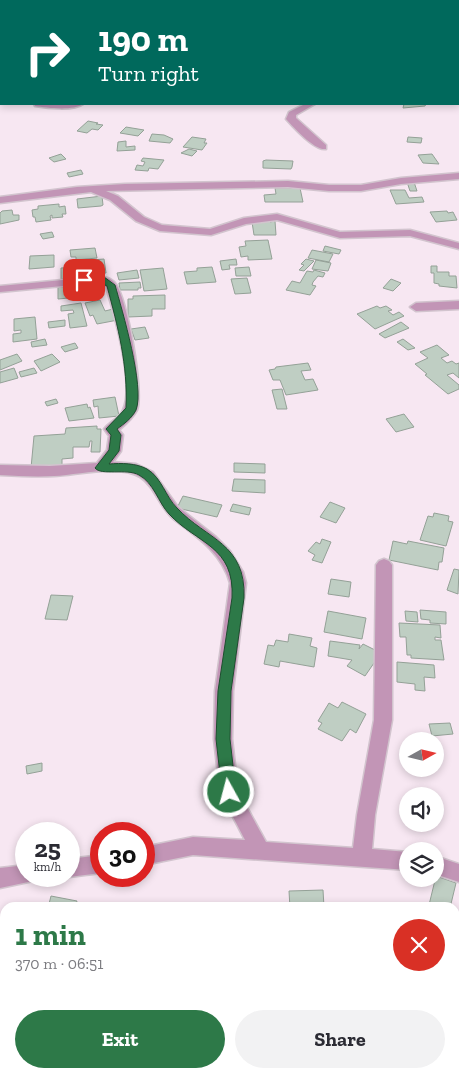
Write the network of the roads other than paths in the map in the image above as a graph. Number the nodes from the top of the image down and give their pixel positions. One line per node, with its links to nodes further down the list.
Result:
1 (46, 105): 2 (street)
2 (66, 105)
3 (309, 105): 4 (street)
4 (322, 148)
5 (459, 176): 6 (street)
6 (77, 190): 7 (street); 8 (street)
7 (0, 200)
8 (459, 246)
9 (0, 289): 12 (street)
10 (459, 305): 11 (street)
11 (416, 308)
12 (100, 468): 13 (street); 15 (street)
13 (0, 470)
14 (384, 565): 17 (street)
15 (261, 852): 16 (street); 17 (street)
16 (155, 854)
17 (362, 857): 18 (street)
18 (399, 860)
19 (444, 868): 20 (street)
20 (459, 873)
21 (15, 876): 22 (street)
22 (0, 878)

